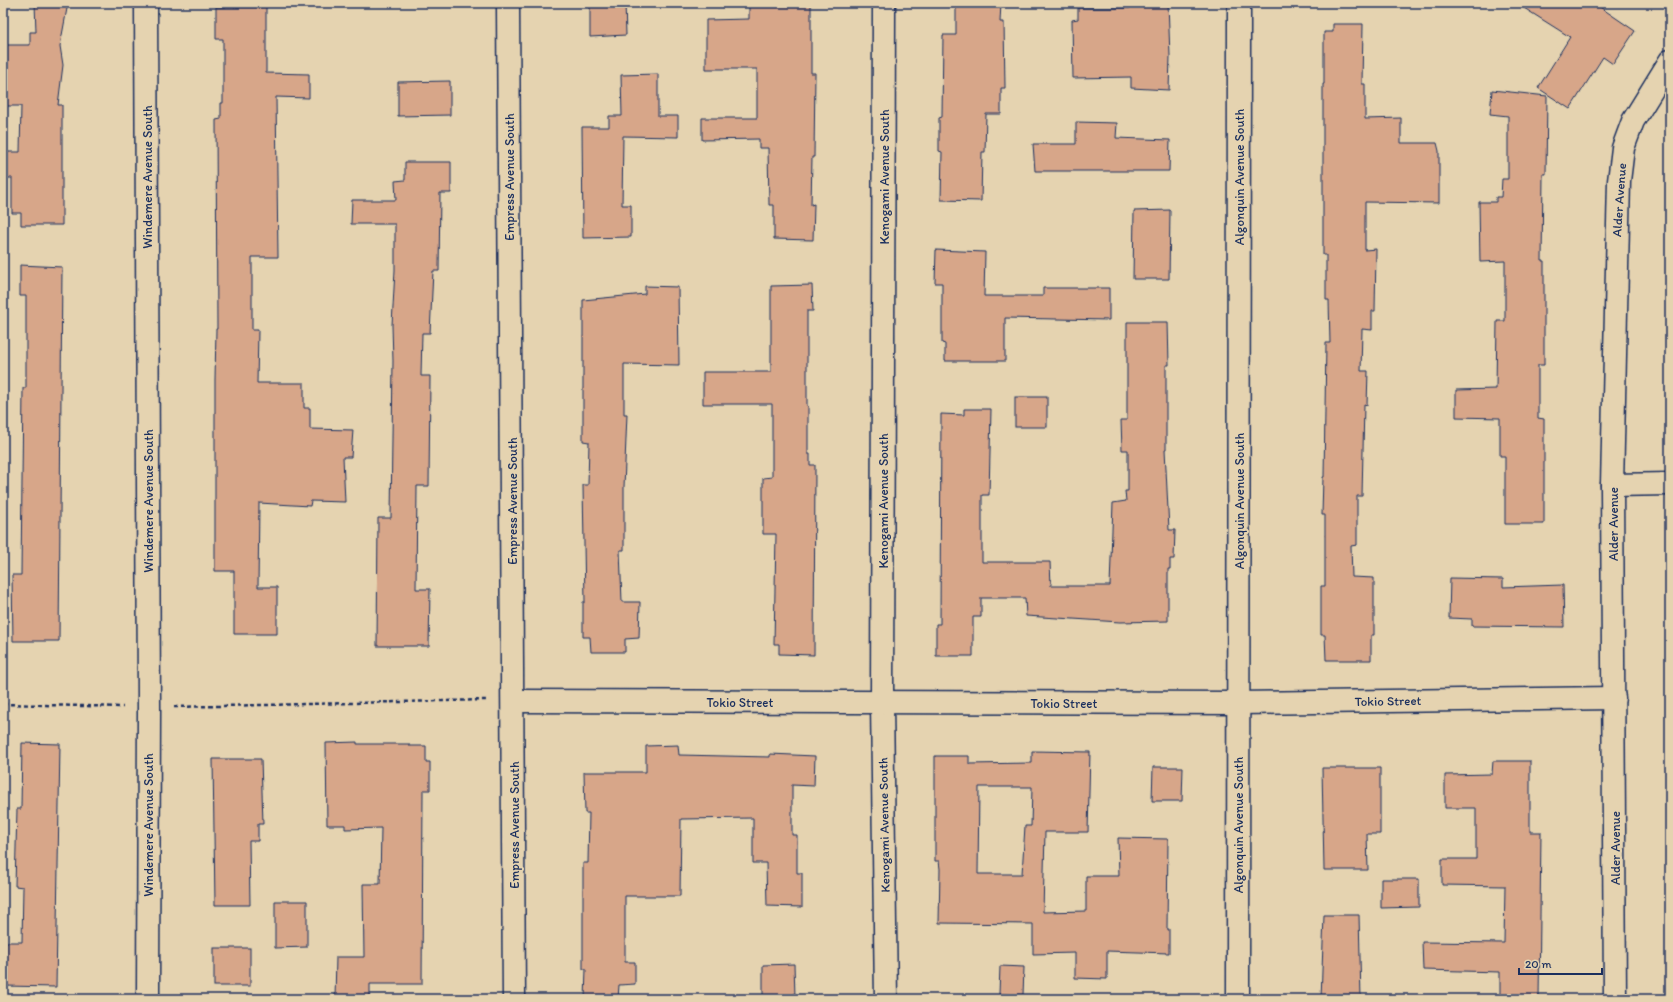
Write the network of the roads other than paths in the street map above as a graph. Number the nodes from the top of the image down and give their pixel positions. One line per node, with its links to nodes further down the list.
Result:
1 (146, 3): 12 (street, Windemere Avenue South)
2 (508, 3): 9 (street, Empress Avenue South)
3 (884, 3): 10 (street, Kenogami Avenue South)
4 (1239, 3): 11 (street, Algonquin Avenue South)
5 (1670, 60): 7 (street, Alder Avenue)
6 (1670, 484): 7 (street)
7 (1612, 485): 8 (street, Alder Avenue)
8 (1614, 698): 11 (street, Tokio Street); 16 (street, Alder Avenue)
9 (514, 701): 10 (street, Tokio Street); 13 (street, Empress Avenue South)
10 (882, 703): 11 (street, Tokio Street); 14 (street, Kenogami Avenue South)
11 (1238, 703): 15 (street, Algonquin Avenue South)
12 (148, 999)
13 (514, 999)
14 (886, 999)
15 (1238, 999)
16 (1615, 999)

